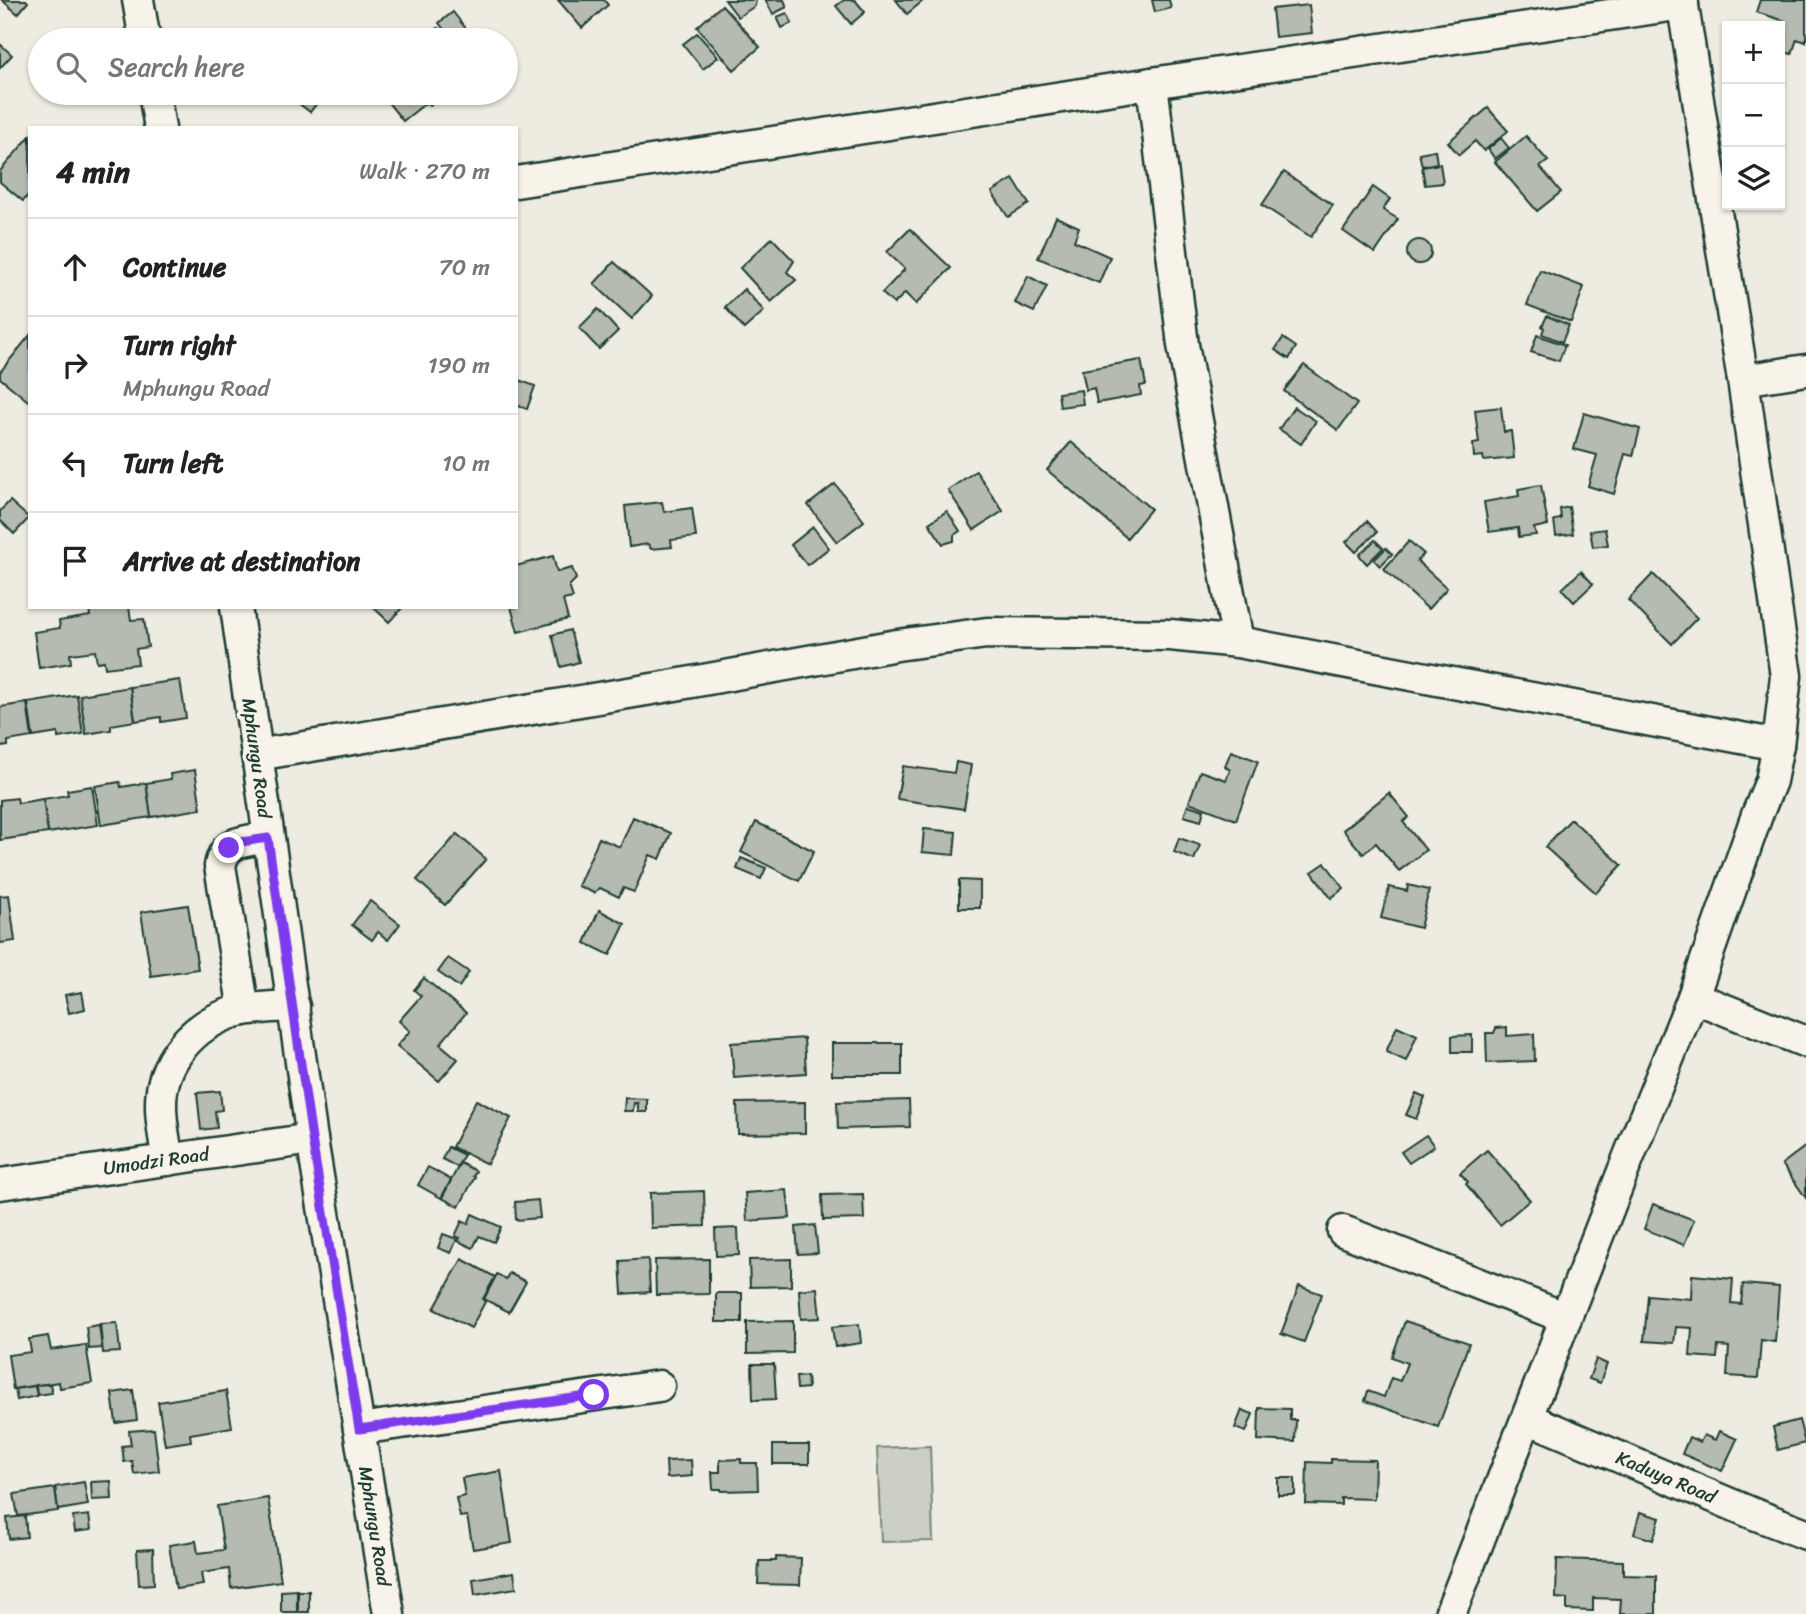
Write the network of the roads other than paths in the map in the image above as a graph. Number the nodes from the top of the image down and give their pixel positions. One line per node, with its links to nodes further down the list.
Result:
1 (138, 0): 3 (street)
2 (1682, 2): 4 (street); 9 (street)
3 (143, 28)
4 (1152, 83): 7 (street); 11 (street)
5 (156, 105): 6 (street)
6 (160, 126)
7 (518, 182)
8 (1806, 370): 9 (street)
9 (1743, 380): 12 (street)
10 (236, 609): 13 (street, Mphungu Road)
11 (1238, 642): 12 (street); 13 (street)
12 (1778, 745): 15 (street)
13 (257, 755): 14 (street, Mphungu Road)
14 (268, 838): 16 (street, Mphungu Road); 17 (street)
15 (1693, 998): 18 (street); 23 (street)
16 (294, 1006): 17 (street); 19 (street, Mphungu Road)
17 (244, 1010): 20 (street)
18 (1806, 1042)
19 (312, 1139): 20 (street, Umodzi Road); 26 (street, Mphungu Road)
20 (168, 1160): 21 (street, Umodzi Road)
21 (0, 1184)
22 (1343, 1231): 23 (street)
23 (1566, 1318): 25 (street)
24 (659, 1386): 26 (street)
25 (1527, 1418): 27 (street, Kaduya Road); 29 (street)
26 (359, 1429): 28 (street, Mphungu Road)
27 (1806, 1534)
28 (389, 1614)
29 (1450, 1614)

